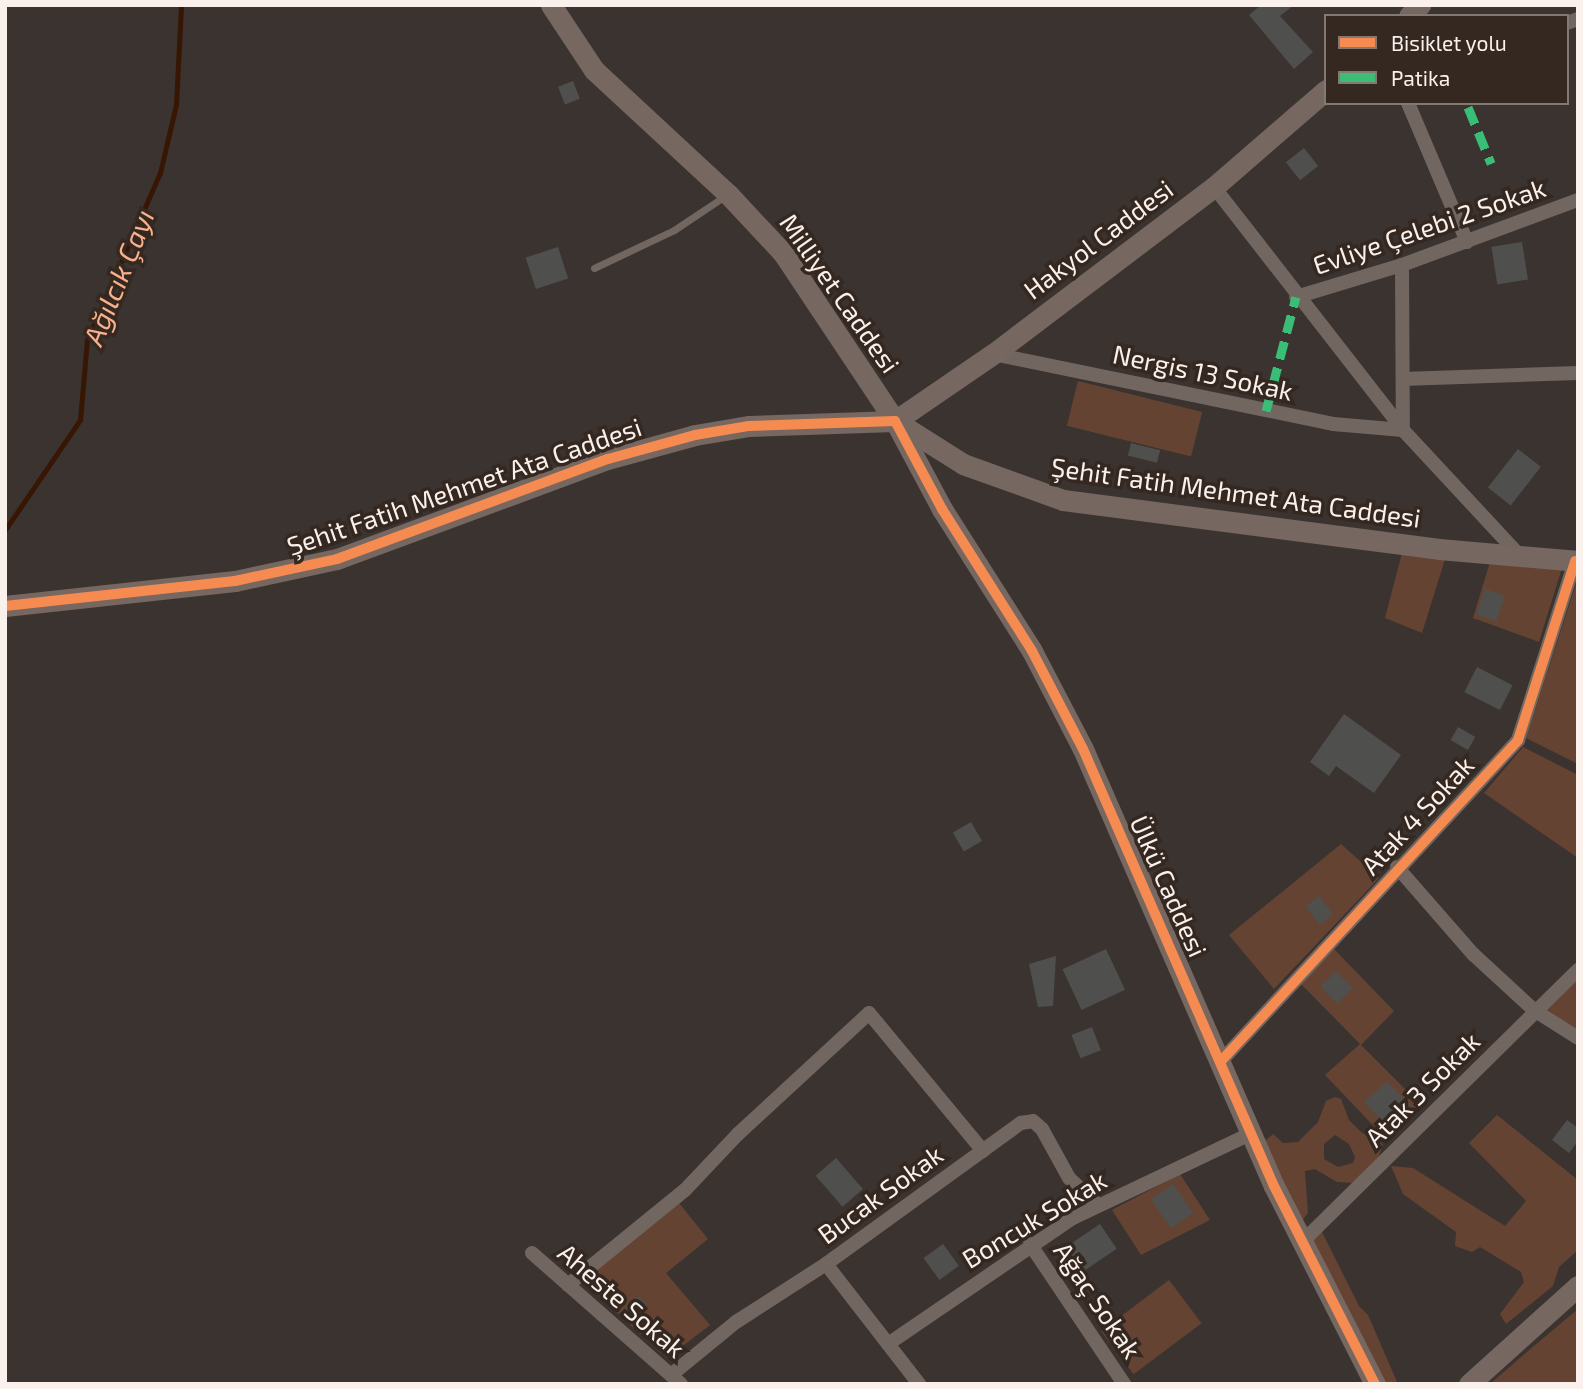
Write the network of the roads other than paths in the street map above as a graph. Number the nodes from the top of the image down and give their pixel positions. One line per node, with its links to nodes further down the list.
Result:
1 (551, 5): 5 (street, Milliyet Caddesi)
2 (1324, 92): 4 (street, Hakyol Caddesi)
3 (1409, 105): 7 (street)
4 (1214, 187): 10 (street); 11 (street, Hakyol Caddesi)
5 (728, 194): 9 (lane); 14 (street, Milliyet Caddesi)
6 (1578, 200): 7 (street, Evliye Çelebi 2 Sokak)
7 (1467, 242): 8 (street, Evliye Çelebi 2 Sokak)
8 (1402, 265): 10 (street, Evliye Çelebi 2 Sokak); 13 (street)
9 (594, 268)
10 (1296, 297): 15 (street)
11 (993, 354): 14 (street, Hakyol Caddesi); 15 (street, Nergis 13 Sokak)
12 (1578, 373): 13 (street)
13 (1403, 379): 15 (street)
14 (895, 421): 16 (street, Şehit Fatih Mehmet Ata Caddesi); 18 (street, Şehit Fatih Mehmet Ata Caddesi); 23 (street, Ülkü Caddesi)
15 (1403, 430): 16 (street)
16 (1521, 557): 17 (street, Şehit Fatih Mehmet Ata Caddesi)
17 (1576, 561): 19 (street, Atak 4 Sokak)
18 (5, 606)
19 (1397, 867): 21 (street); 23 (street, Atak 4 Sokak)
20 (1578, 970): 21 (street, Atak 3 Sokak)
21 (1534, 1010): 22 (street); 27 (street, Atak 3 Sokak)
22 (1578, 1038)
23 (1222, 1060): 24 (street, Ülkü Caddesi)
24 (1252, 1133): 26 (street, Boncuk Sokak); 27 (street, Ülkü Caddesi)
25 (983, 1151): 26 (street, Bucak Sokak); 30 (street, Bucak Sokak); 31 (street)
26 (1097, 1204): 28 (street, Boncuk Sokak)
27 (1300, 1243): 37 (street, Ülkü Caddesi)
28 (1030, 1244): 33 (street, Boncuk Sokak); 36 (street, Ağaç Sokak)
29 (532, 1254): 31 (street, Aheste Sokak)
30 (826, 1264): 33 (street); 34 (street, Bucak Sokak)
31 (568, 1285): 34 (street, Aheste Sokak)
32 (1576, 1290): 38 (street)
33 (888, 1344): 35 (street)
34 (676, 1379)
35 (919, 1384)
36 (1124, 1384)
37 (1375, 1384)
38 (1469, 1384)

